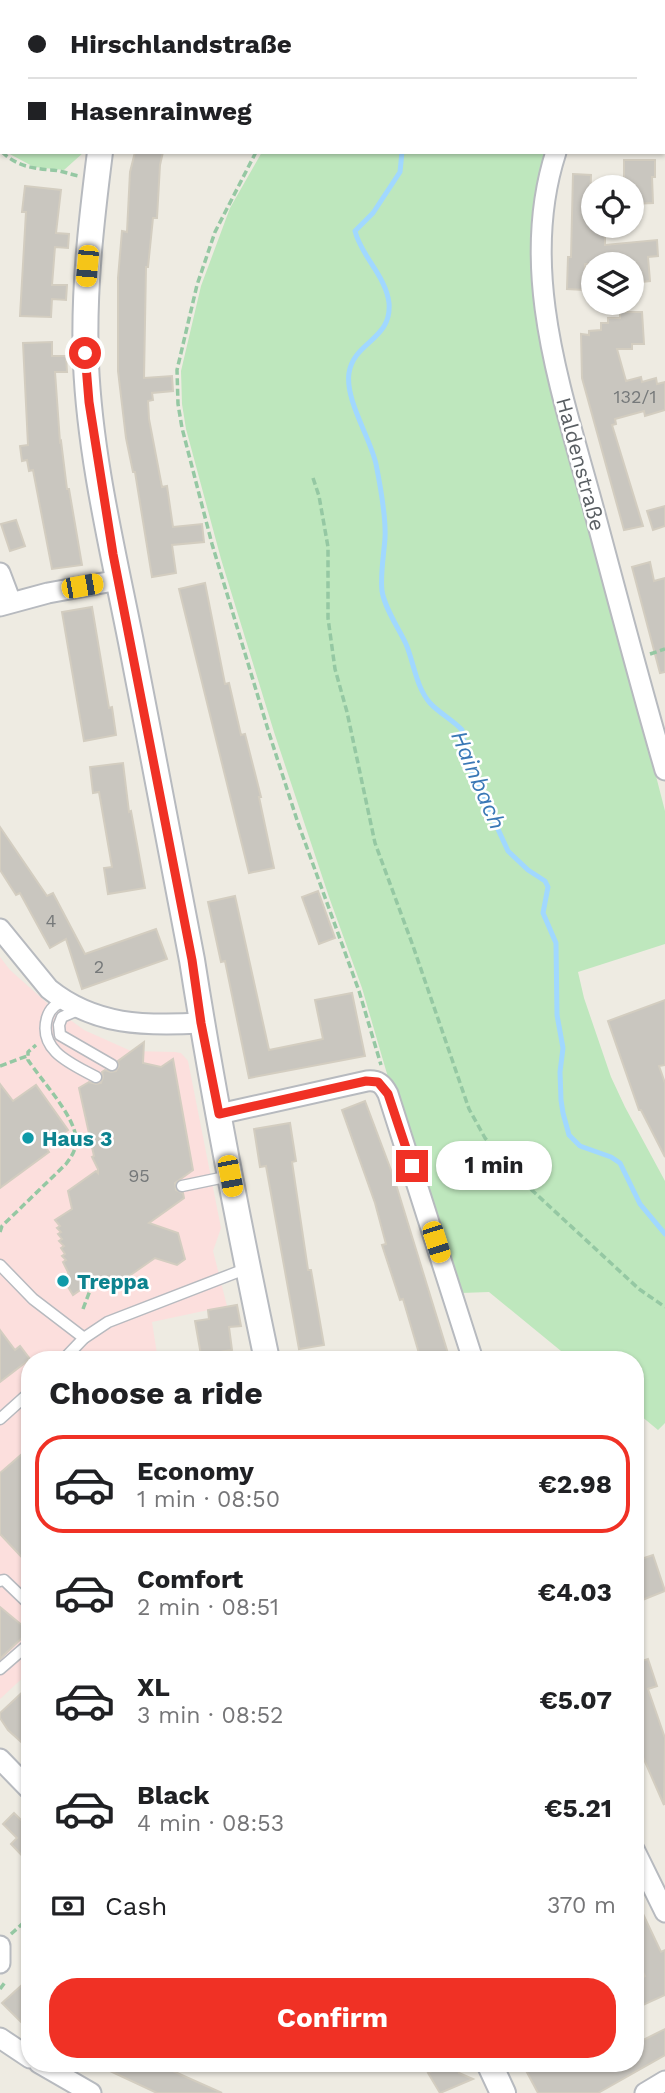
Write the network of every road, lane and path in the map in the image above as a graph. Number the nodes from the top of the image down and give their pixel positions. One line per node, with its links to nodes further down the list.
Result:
1 (5, 154): 5 (path)
2 (100, 154): 8 (street)
3 (255, 154): 19 (path)
4 (556, 154): 10 (street, Haldenstraße)
5 (76, 175)
6 (313, 478): 28 (path)
7 (0, 573): 9 (street)
8 (119, 580): 9 (street); 13 (street)
9 (6, 604)
10 (665, 770)
11 (0, 929): 12 (street)
12 (76, 1005): 13 (street); 14 (lane); 16 (lane)
13 (201, 1023): 20 (street)
14 (46, 1037): 15 (path); 18 (lane)
15 (27, 1056): 17 (path); 23 (path)
16 (111, 1065)
17 (0, 1066)
18 (96, 1076)
19 (382, 1084): 20 (street); 33 (street)
20 (219, 1114): 21 (street)
21 (230, 1176): 22 (lane); 26 (street)
22 (182, 1186)
23 (1, 1225): 24 (path)
24 (0, 1232)
25 (0, 1265): 30 (lane)
26 (248, 1271): 30 (lane); 32 (street)
27 (94, 1280): 29 (path)
28 (665, 1307)
29 (83, 1309)
30 (84, 1338): 31 (lane)
31 (72, 1351)
32 (265, 1351)
33 (470, 1351)
34 (21, 1400): 35 (lane)
35 (0, 1419)
36 (0, 1580): 37 (lane)
37 (21, 1596)
38 (21, 1651): 39 (lane)
39 (0, 1669)
40 (0, 1759): 41 (street)
41 (21, 1781)
42 (644, 1870): 43 (street)
43 (665, 1912)
44 (21, 1925): 45 (path)
45 (4, 1941): 46 (street)
46 (0, 1963)
47 (0, 2038): 48 (street)
48 (21, 2052)
49 (55, 2072): 52 (street)
50 (493, 2072): 53 (street)
51 (665, 2081): 54 (street)
52 (91, 2093)
53 (503, 2093)
54 (645, 2093)

